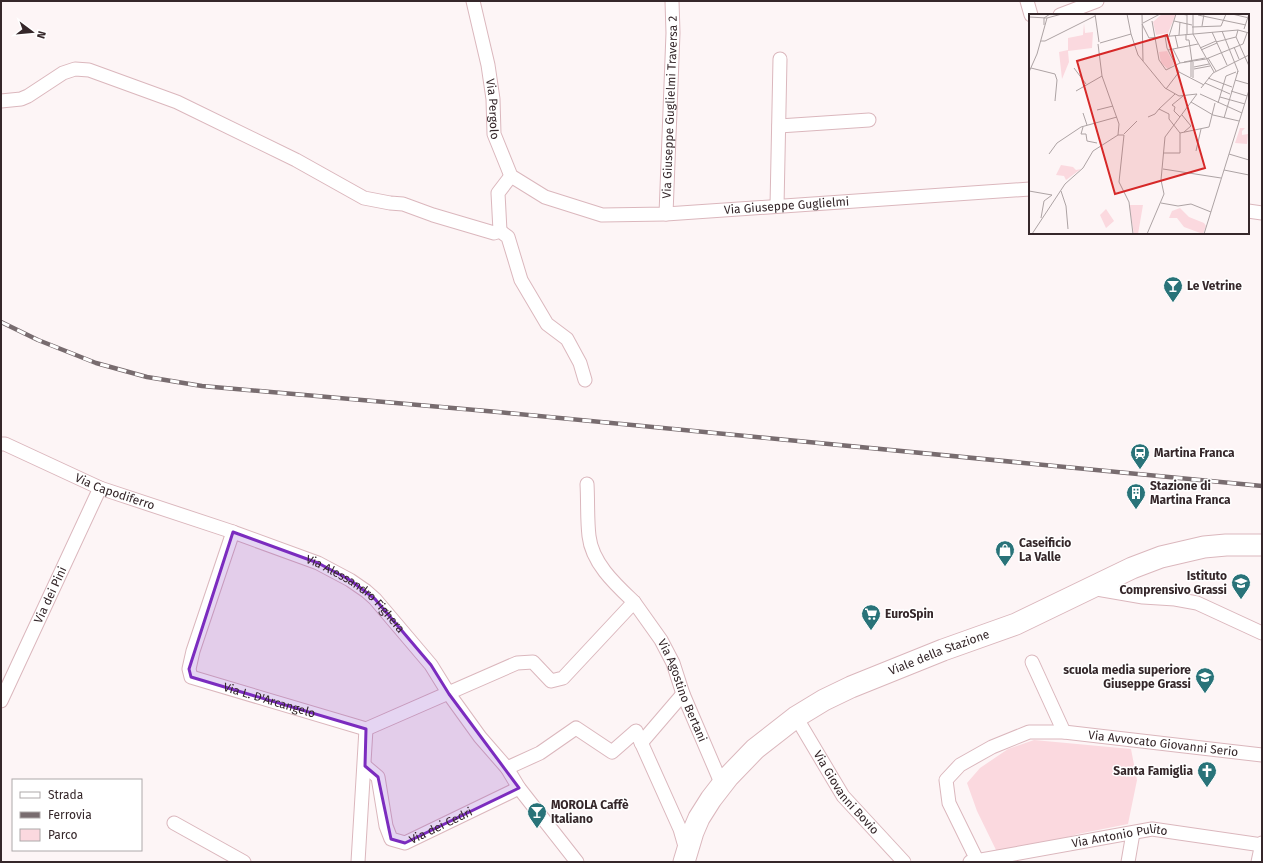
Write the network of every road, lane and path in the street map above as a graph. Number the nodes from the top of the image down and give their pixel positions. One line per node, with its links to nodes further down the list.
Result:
1 (473, 1): 11 (street, Via Pergolo)
2 (672, 1): 15 (street, Via Giuseppe Guglielmi Traversa 2)
3 (1027, 1): 5 (street)
4 (1097, 1): 6 (street)
5 (1032, 14)
6 (1063, 14)
7 (780, 59): 10 (street)
8 (1, 101): 17 (street)
9 (869, 120): 10 (street)
10 (779, 126): 13 (street)
11 (511, 176): 15 (street, Via Giuseppe Guglielmi); 17 (street)
12 (1029, 189): 13 (street, Via Giuseppe Guglielmi)
13 (777, 206): 15 (street, Via Giuseppe Guglielmi)
14 (1249, 211): 16 (street)
15 (666, 214)
16 (1262, 214)
17 (500, 231): 18 (street)
18 (585, 380)
19 (1, 444): 21 (street, Via Capodiferro)
20 (587, 484): 25 (street, Via Agostino Bertani)
21 (100, 488): 22 (street, Via Capodiferro); 30 (street, Via dei Pini)
22 (233, 532): 28 (street, Via Alessandro Fighera); 32 (street, Via L. D'Arcangelo)
23 (1262, 545): 24 (main road, Viale della Stazione)
24 (1090, 588): 26 (street); 31 (main road, Viale della Stazione)
25 (634, 602): 28 (street); 29 (street, Via Agostino Bertani)
26 (1262, 633)
27 (1032, 662): 33 (street)
28 (449, 694): 32 (street); 37 (street, Via Alessandro Fighera)
29 (683, 694): 34 (street); 38 (street, Via Agostino Bertani)
30 (1, 701)
31 (796, 717): 38 (main road, Viale della Stazione); 47 (street, Via Giovanni Bovio)
32 (366, 729): 36 (street)
33 (1064, 732): 35 (street, Via Avvocato Giovanni Serio); 48 (street, Via Avvocato Giovanni Serio)
34 (638, 737): 37 (street); 43 (street)
35 (1262, 755)
36 (365, 766): 39 (street, Via dei Cedri); 45 (street)
37 (507, 768): 39 (street, Via Alessandro Fighera)
38 (722, 785): 43 (main road, Viale della Stazione)
39 (519, 788): 46 (street, Via Alessandro Fighera)
40 (174, 823): 44 (street)
41 (1133, 833): 42 (street, Via Antonio Pulito); 48 (street, Via Antonio Pulito); 49 (street)
42 (1262, 844): 50 (street)
43 (685, 857)
44 (244, 862)
45 (358, 862)
46 (577, 862)
47 (904, 862)
48 (975, 862)
49 (1128, 862)
50 (1258, 862)

